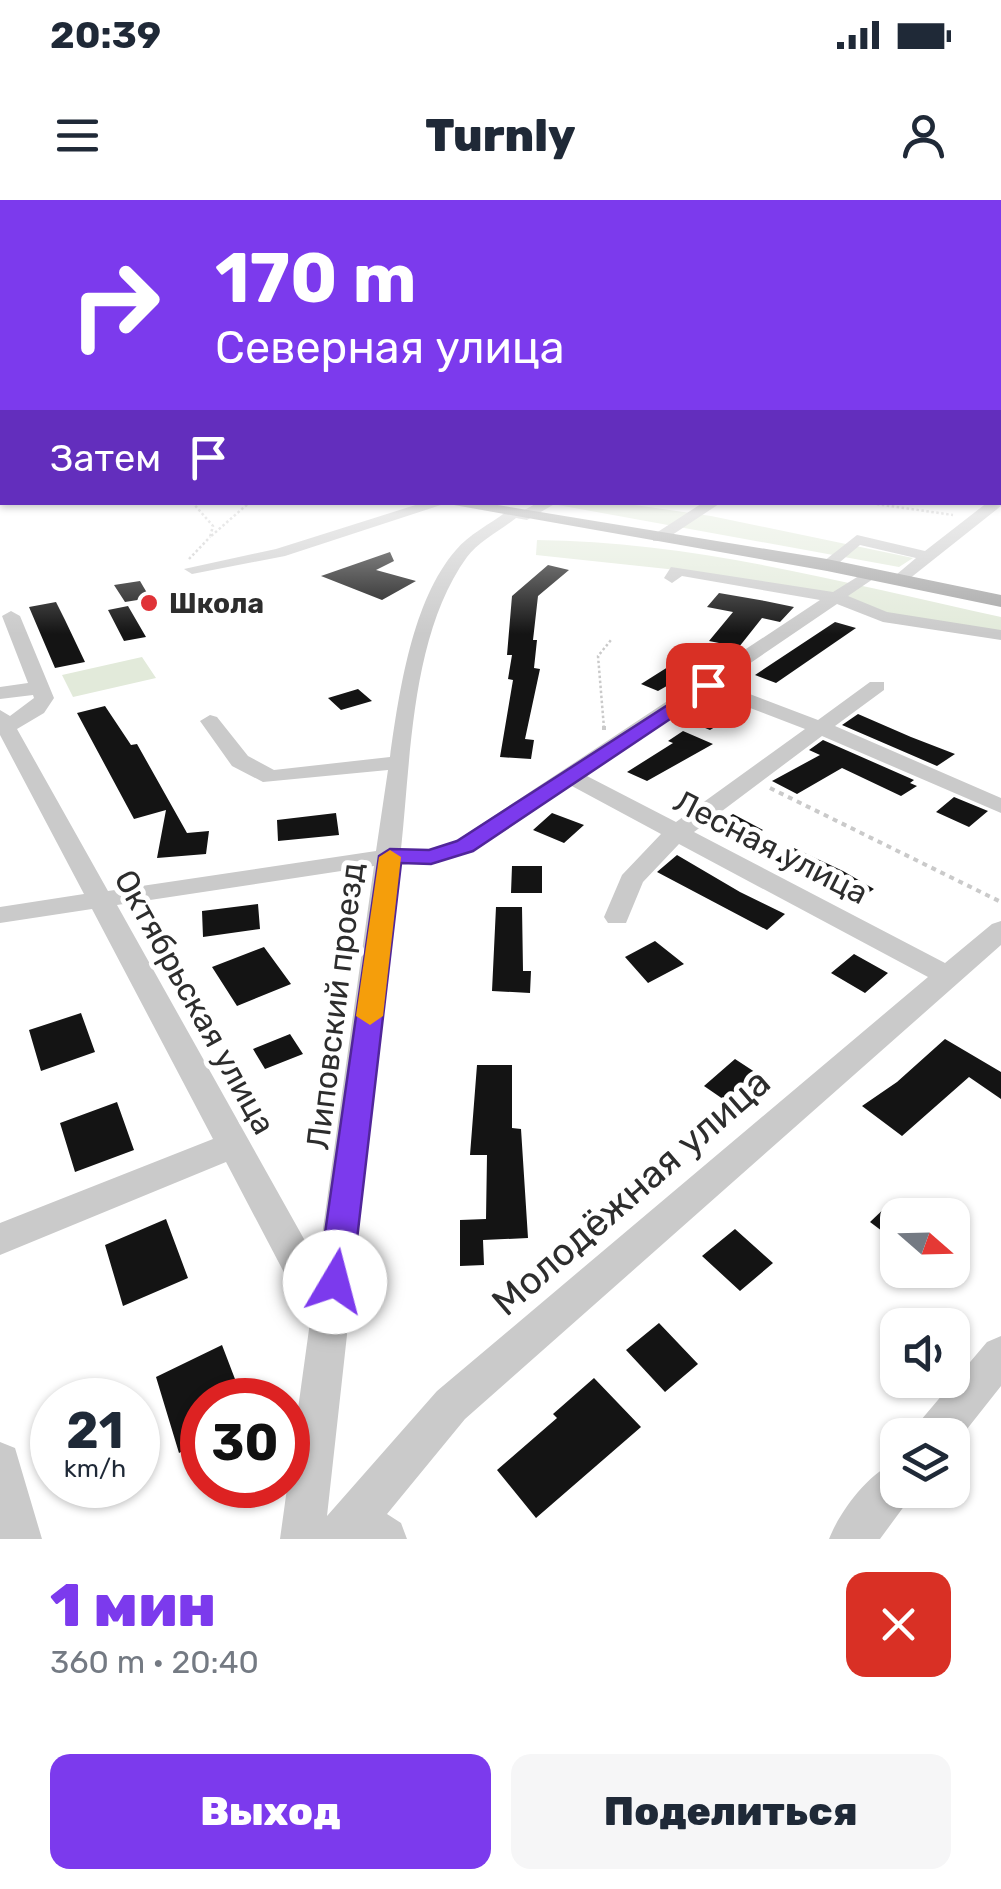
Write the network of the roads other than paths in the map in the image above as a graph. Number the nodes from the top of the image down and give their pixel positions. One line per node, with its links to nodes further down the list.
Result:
1 (420, 508): 10 (street)
2 (478, 508): 6 (main road)
3 (535, 508): 6 (street, Липовский проезд)
4 (706, 508): 7 (street)
5 (990, 508): 8 (street)
6 (517, 516): 7 (main road); 25 (street, Липовский проезд)
7 (658, 538): 9 (main road)
8 (930, 557): 9 (street); 13 (street)
9 (827, 565): 11 (main road)
10 (192, 569)
11 (870, 574): 13 (main road); 14 (street)
12 (672, 578): 14 (street)
13 (898, 580): 15 (main road)
14 (836, 596): 17 (street); 18 (street)
15 (1001, 601)
16 (11, 616): 20 (street)
17 (1001, 635)
18 (708, 685): 24 (street); 26 (street)
19 (877, 686): 24 (street)
20 (39, 688): 21 (street); 22 (street)
21 (0, 693)
22 (2, 721): 30 (street, Октябрьская улица)
23 (210, 721): 25 (street)
24 (816, 726): 27 (street); 28 (street)
25 (400, 762): 29 (street, Липовский проезд)
26 (568, 775): 28 (street, Лесная улица); 29 (street)
27 (1001, 806)
28 (675, 834): 32 (street); 34 (street, Лесная улица)
29 (390, 856): 30 (street); 37 (street, Липовский проезд)
30 (98, 902): 31 (street); 35 (street, Октябрьская улица)
31 (0, 916)
32 (617, 917)
33 (1001, 930): 34 (street, Молодёжная улица)
34 (946, 975): 42 (street, Молодёжная улица)
35 (236, 1144): 36 (street); 37 (street, Октябрьская улица)
36 (0, 1240)
37 (330, 1321): 44 (street, Липовский проезд)
38 (1001, 1355): 39 (street)
39 (950, 1418)
40 (0, 1462): 43 (street)
41 (880, 1504): 45 (street)
42 (359, 1532)
43 (20, 1539)
44 (302, 1539)
45 (851, 1539)

